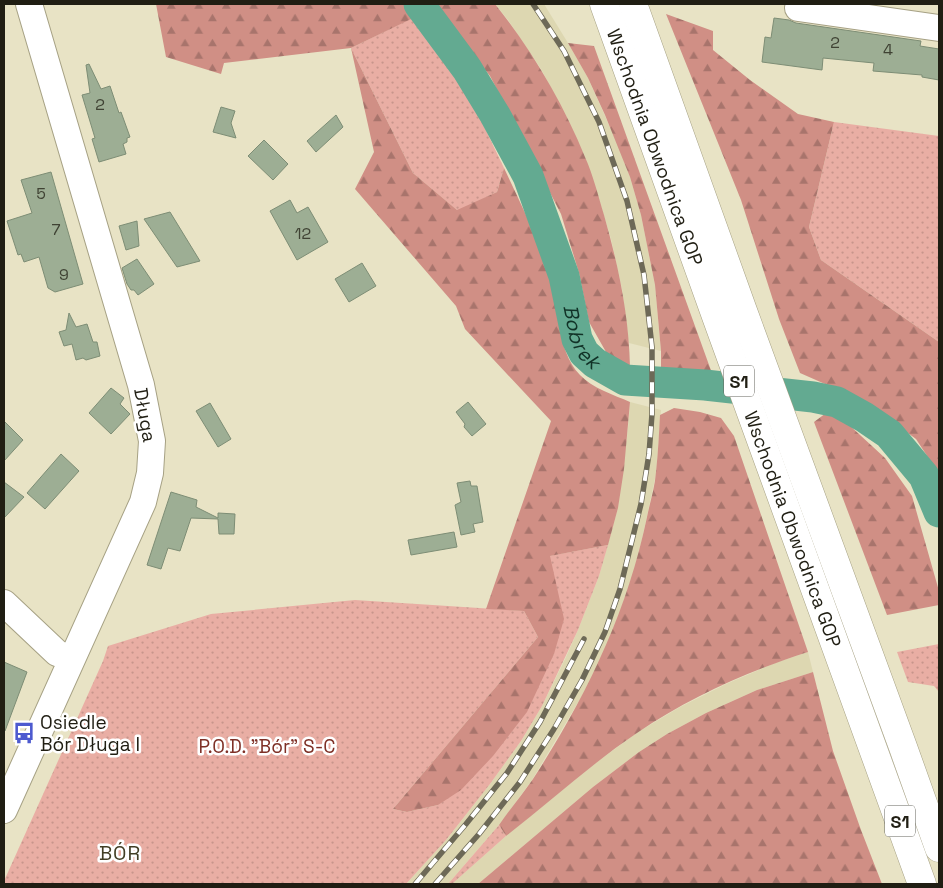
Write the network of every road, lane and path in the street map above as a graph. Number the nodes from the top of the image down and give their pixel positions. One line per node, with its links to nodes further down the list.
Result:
1 (29, 4): 7 (street, Długa)
2 (604, 4): 10 (highway, Wschodnia Obwodnica GOP / S1)
3 (633, 4): 9 (highway, Wschodnia Obwodnica GOP / S1)
4 (798, 8): 5 (street)
5 (939, 28)
6 (4, 603): 7 (street)
7 (72, 659): 8 (street, Długa)
8 (4, 810)
9 (939, 848)
10 (922, 884)

